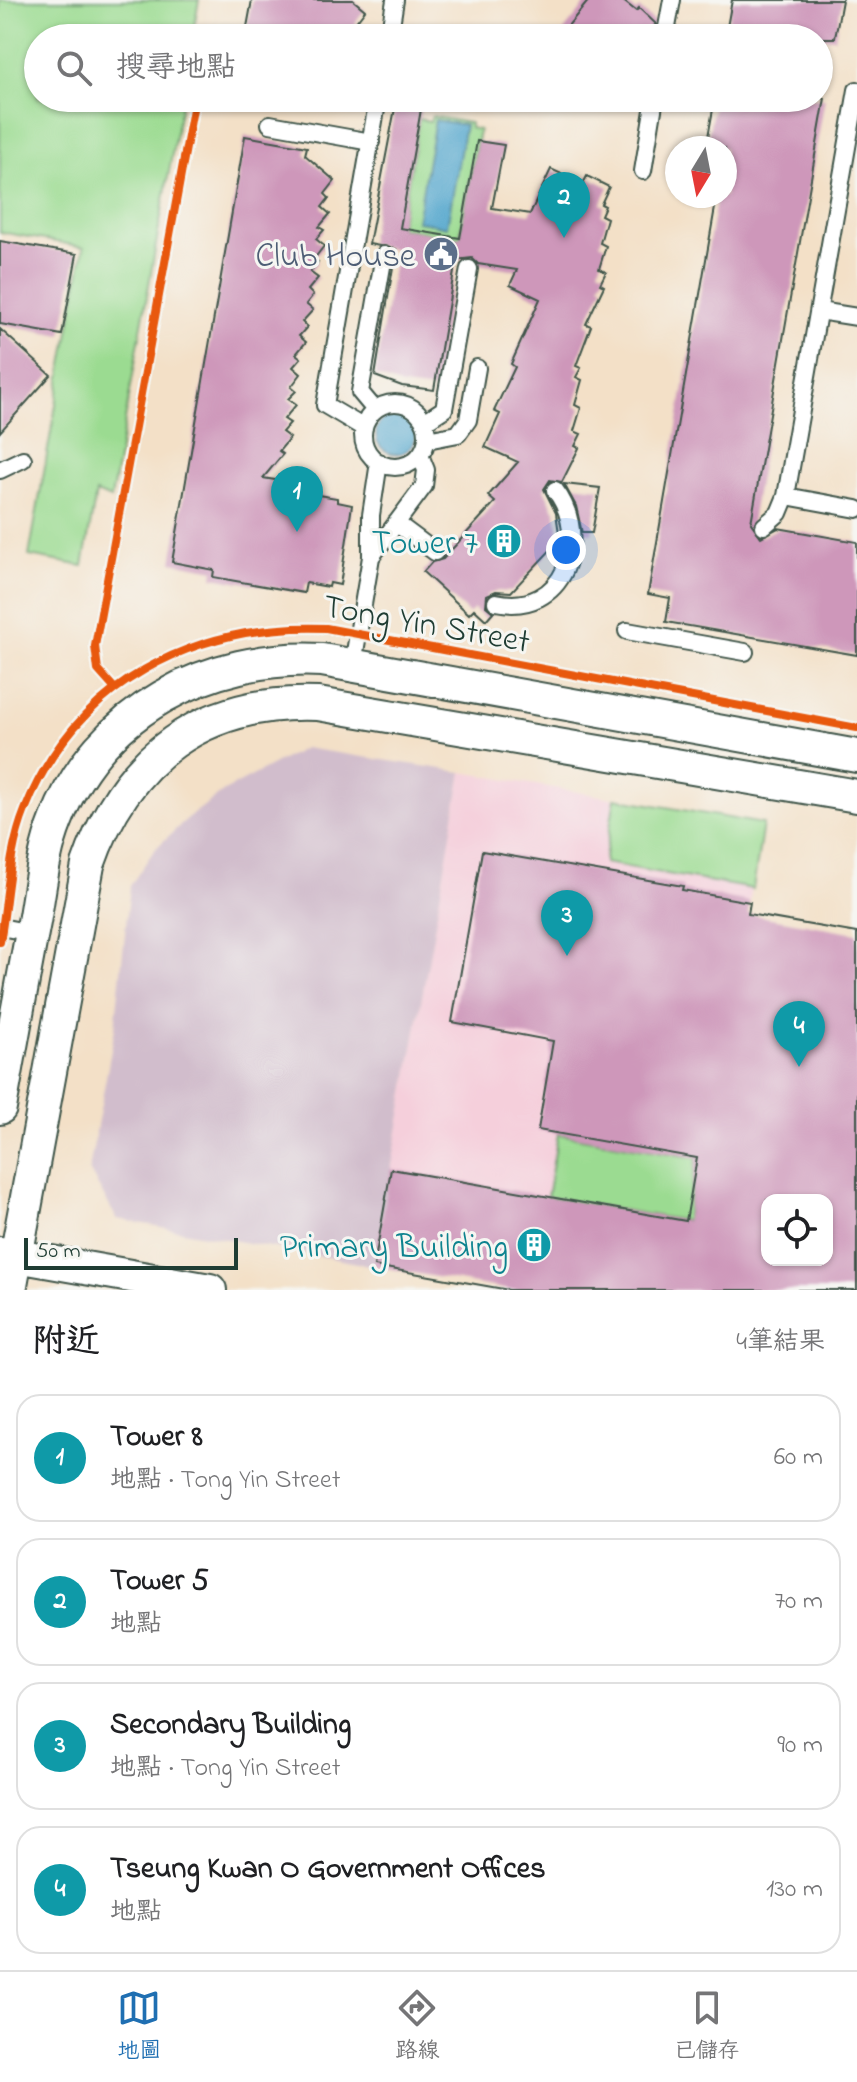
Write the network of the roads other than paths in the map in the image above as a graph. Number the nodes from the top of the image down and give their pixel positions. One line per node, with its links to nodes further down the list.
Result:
1 (395, 0): 3 (lane)
2 (667, 3): 4 (lane)
3 (391, 24)
4 (666, 24)
5 (857, 90): 13 (lane)
6 (376, 112): 9 (lane)
7 (653, 112): 10 (lane)
8 (270, 124): 9 (lane)
9 (371, 142): 18 (lane)
10 (643, 171)
11 (384, 255): 16 (lane)
12 (469, 269): 17 (lane)
13 (819, 311): 14 (lane); 24 (lane)
14 (857, 317)
15 (477, 368): 19 (lane)
16 (375, 410): 17 (lane); 18 (lane)
17 (424, 422): 19 (lane)
18 (364, 428): 21 (lane)
19 (423, 448): 21 (lane); 26 (lane)
20 (23, 459): 22 (lane)
21 (379, 462): 29 (lane)
22 (0, 470)
23 (555, 490): 30 (lane)
24 (786, 496): 25 (lane); 27 (lane)
25 (857, 509)
26 (396, 523): 28 (lane); 29 (lane)
27 (764, 526)
28 (435, 552)
29 (371, 557): 33 (lane)
30 (496, 602)
31 (627, 631): 32 (lane)
32 (745, 652)
33 (353, 664): 34 (street, Tong Yin Street); 37 (street, Tong Yin Street)
34 (857, 756)
35 (857, 796): 39 (street)
36 (0, 927): 37 (lane)
37 (32, 933): 38 (street, Tong Yin Street)
38 (0, 1108)
39 (8, 1255): 40 (street); 41 (street)
40 (10, 1290)
41 (210, 1290)

